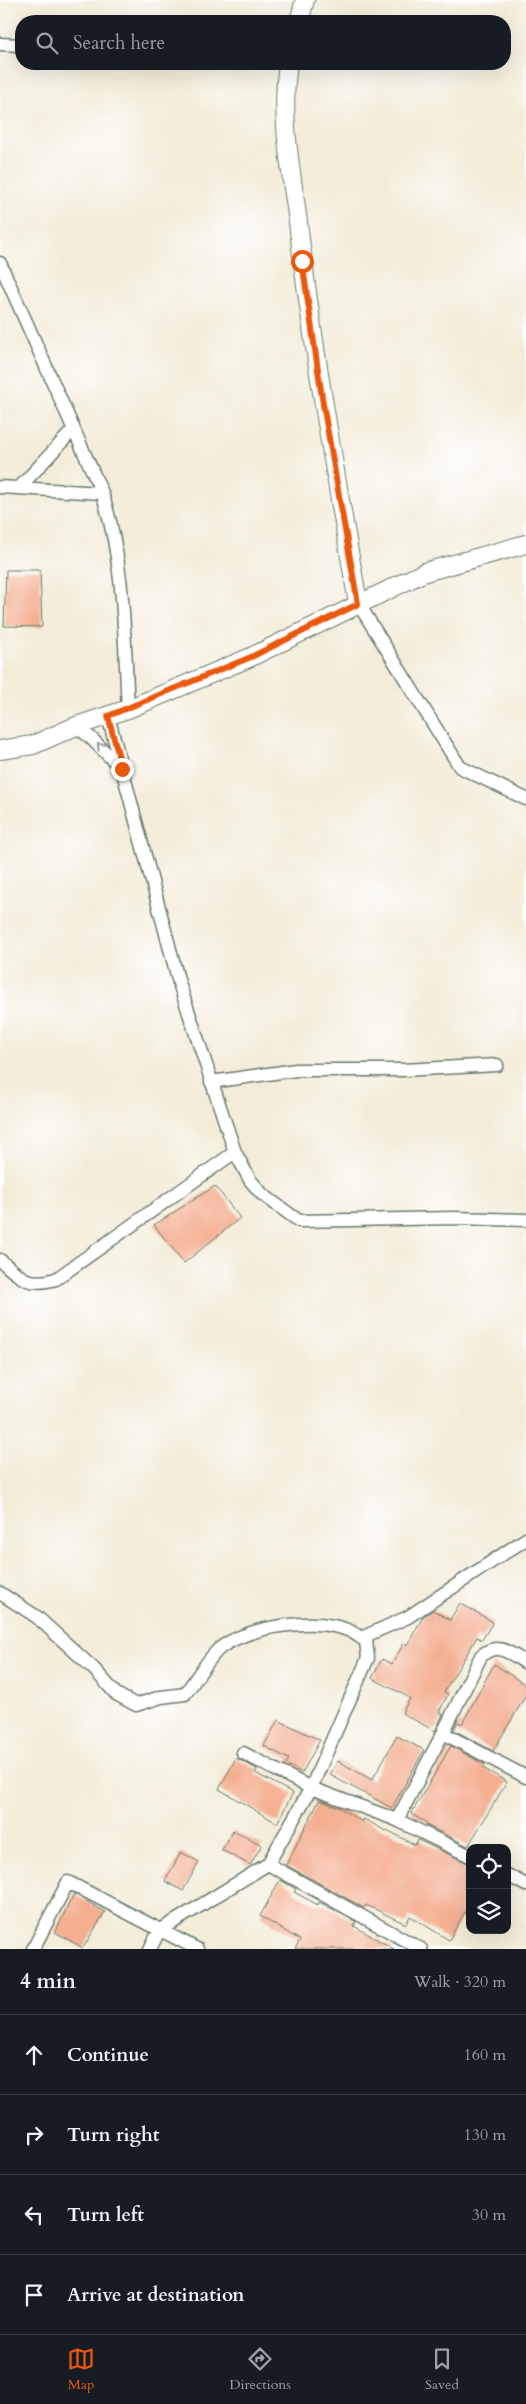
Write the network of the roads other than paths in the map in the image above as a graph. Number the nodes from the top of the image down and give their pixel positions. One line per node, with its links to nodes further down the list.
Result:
1 (305, 0): 2 (street)
2 (301, 15)
3 (0, 44): 4 (street)
4 (15, 45)
5 (288, 70): 12 (street)
6 (0, 264): 7 (street)
7 (73, 430): 9 (street); 10 (street)
8 (0, 487): 9 (street)
9 (19, 488): 10 (street)
10 (102, 493): 13 (street)
11 (526, 544): 12 (street)
12 (358, 604): 13 (street); 18 (street)
13 (128, 709): 14 (street)
14 (108, 716): 15 (street); 17 (street)
15 (76, 726): 16 (street); 17 (street, one-way to 15)
16 (0, 750)
17 (122, 769): 20 (street)
18 (526, 799)
19 (497, 1065): 20 (street)
20 (211, 1082): 21 (street)
21 (235, 1152): 22 (street); 23 (street)
22 (526, 1220)
23 (0, 1260)
24 (526, 1539): 26 (street)
25 (0, 1592): 26 (street)
26 (361, 1638): 31 (street)
27 (526, 1663): 28 (street)
28 (443, 1733): 30 (street); 32 (street)
29 (243, 1753): 31 (street)
30 (526, 1777)
31 (311, 1788): 32 (street); 34 (street)
32 (397, 1820): 33 (street)
33 (466, 1854)
34 (268, 1864): 37 (street); 41 (street)
35 (511, 1877): 36 (street)
36 (526, 1885)
37 (159, 1930): 38 (street); 39 (street); 40 (street)
38 (33, 1949)
39 (150, 1949)
40 (196, 1949)
41 (421, 1949)

